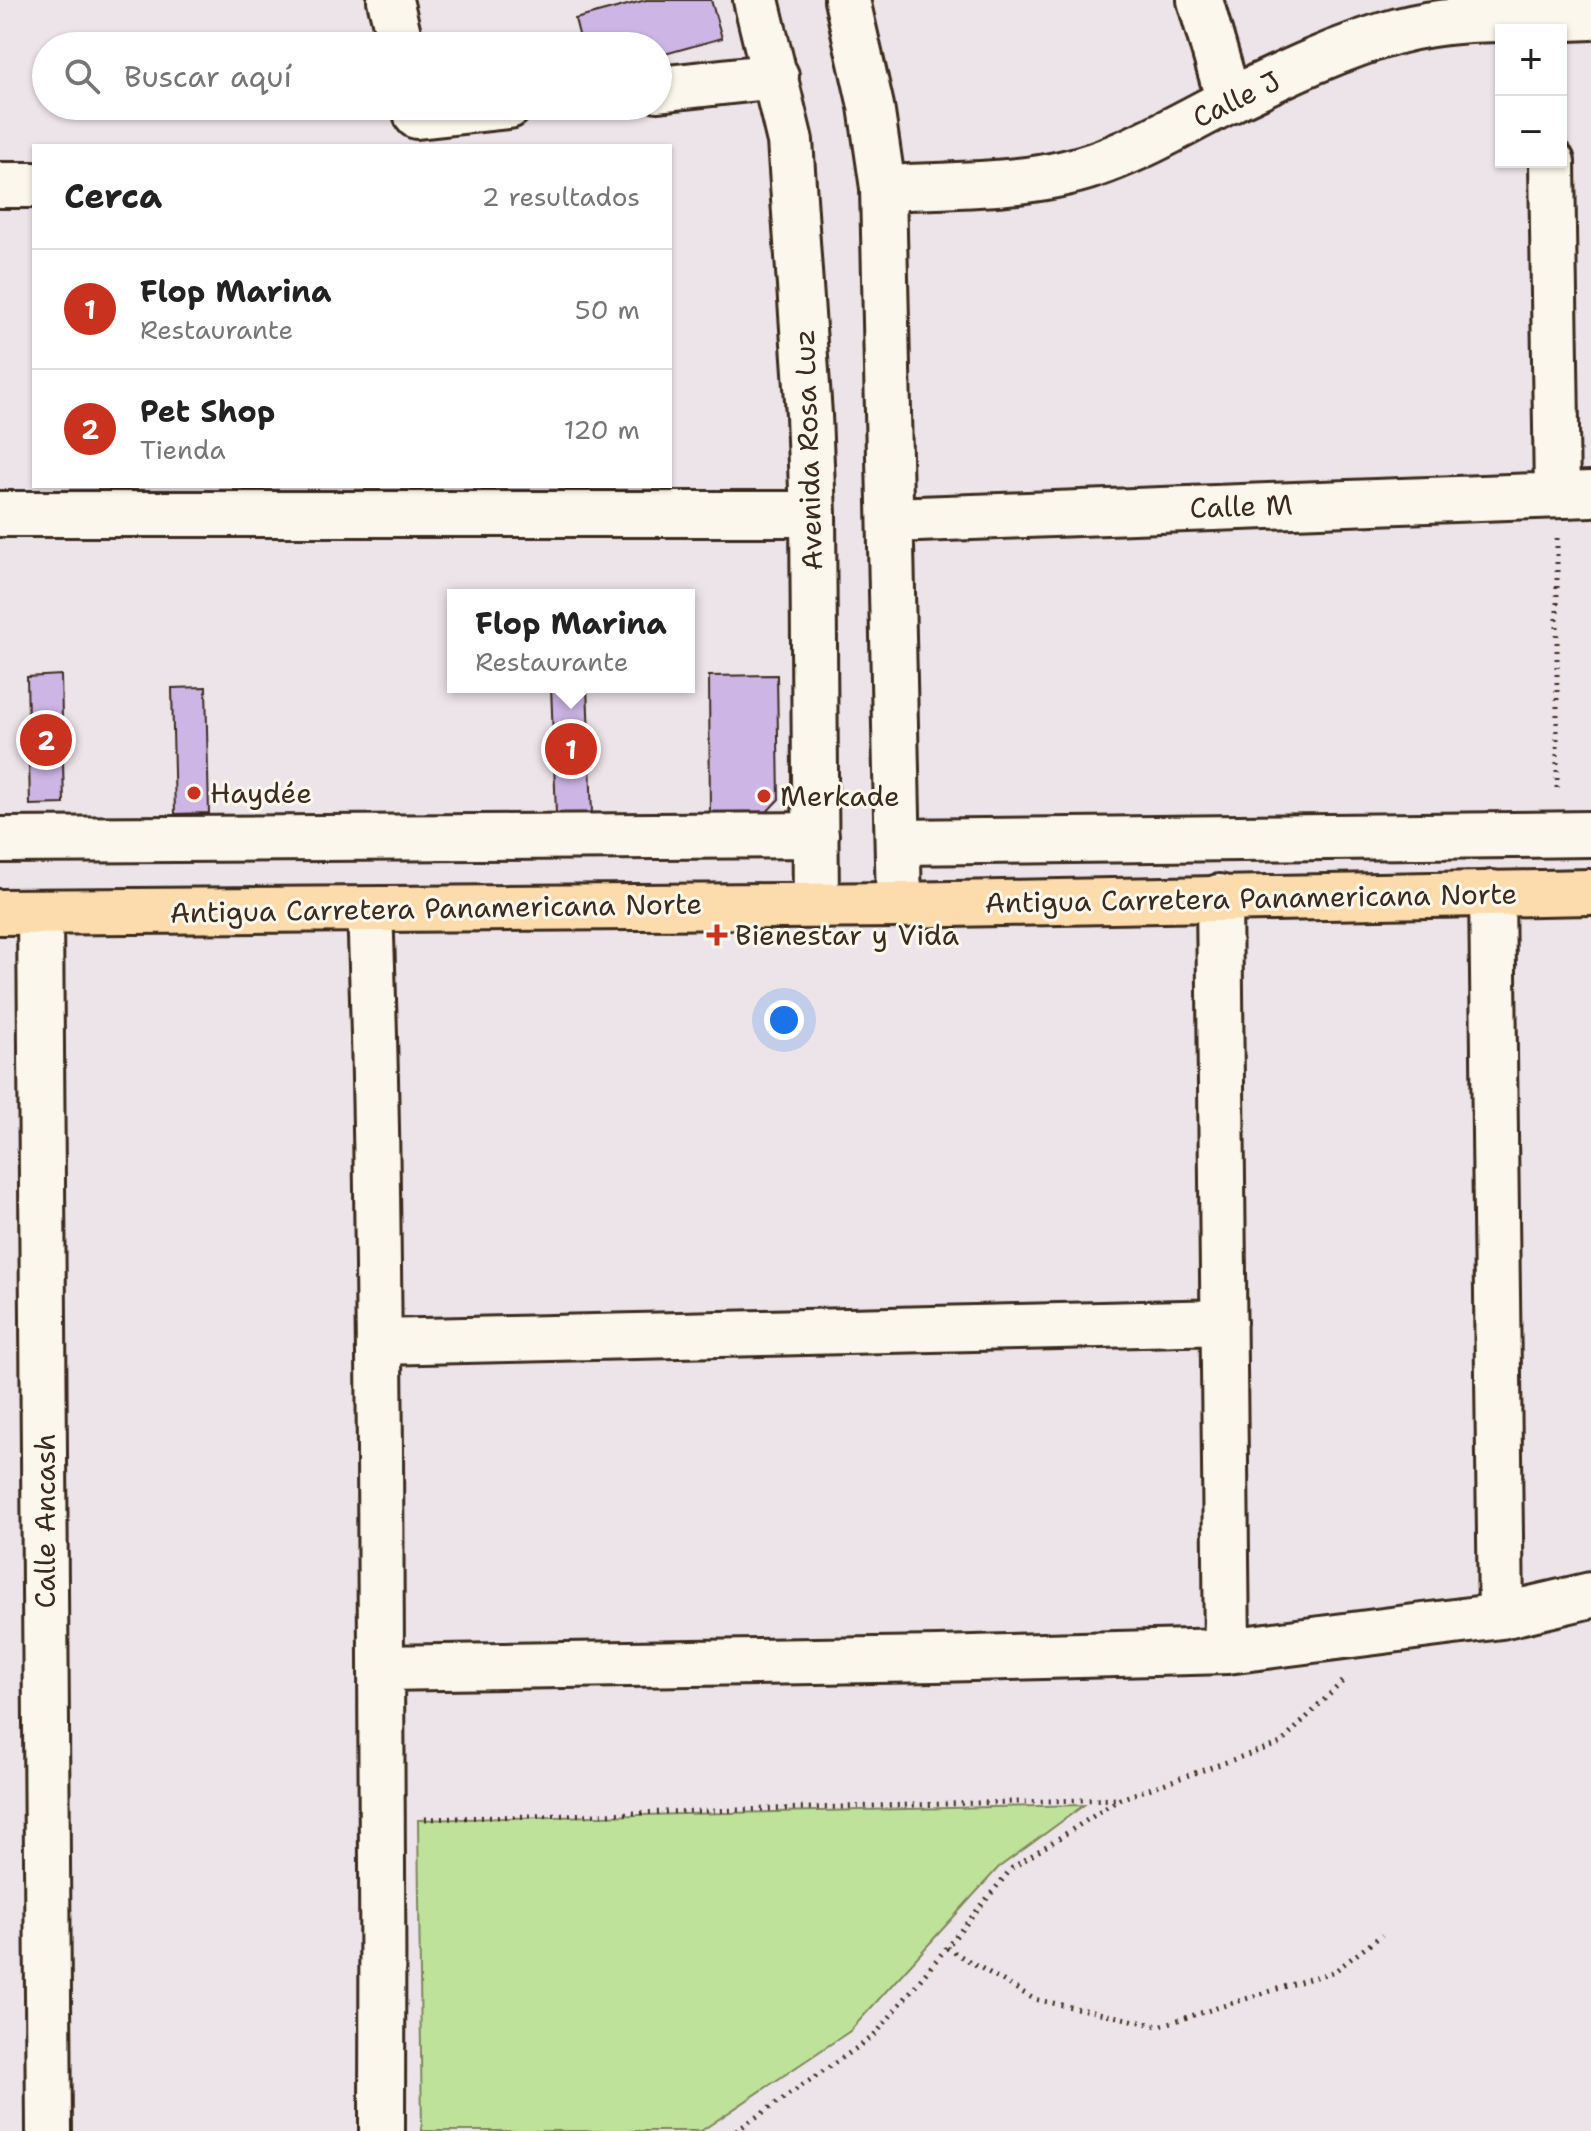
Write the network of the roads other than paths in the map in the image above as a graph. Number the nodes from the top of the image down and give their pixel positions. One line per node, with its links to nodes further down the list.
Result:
1 (390, 0): 6 (street)
2 (756, 0): 7 (street, Avenida Rosa Luz)
3 (847, 0): 13 (street)
4 (1200, 0): 9 (street)
5 (1560, 16): 9 (street, Calle J)
6 (398, 32)
7 (776, 76): 8 (street); 17 (street, Avenida Rosa Luz)
8 (672, 87)
9 (1229, 101): 13 (street, Calle J)
10 (1552, 168): 14 (street)
11 (0, 185): 12 (street)
12 (32, 185)
13 (883, 188): 18 (street)
14 (1574, 494): 18 (street, Calle M)
15 (427, 500): 16 (street); 17 (street)
16 (0, 514)
17 (813, 514): 20 (street, Avenida Rosa Luz)
18 (891, 520): 22 (street)
19 (1574, 834): 22 (street)
20 (816, 835): 21 (street); 26 (street, Avenida Rosa Luz)
21 (0, 840)
22 (898, 842): 27 (street)
23 (1591, 892): 24 (main road, Antigua Carretera Panamericana Norte)
24 (1492, 893): 25 (main road, Antigua Carretera Panamericana Norte); 33 (street)
25 (1219, 897): 27 (main road, Antigua Carretera Panamericana Norte); 30 (street)
26 (816, 904): 27 (main road, Antigua Carretera Panamericana Norte); 28 (main road, Antigua Carretera Panamericana Norte)
27 (899, 905)
28 (370, 910): 29 (main road, Antigua Carretera Panamericana Norte); 31 (street)
29 (20, 912): 36 (street, Calle Ancash)
30 (1224, 1322): 31 (street); 34 (street)
31 (379, 1342): 35 (street)
32 (1591, 1595): 33 (street)
33 (1501, 1616): 34 (street)
34 (1227, 1651): 35 (street)
35 (382, 1668): 37 (street)
36 (49, 2131)
37 (382, 2131)

